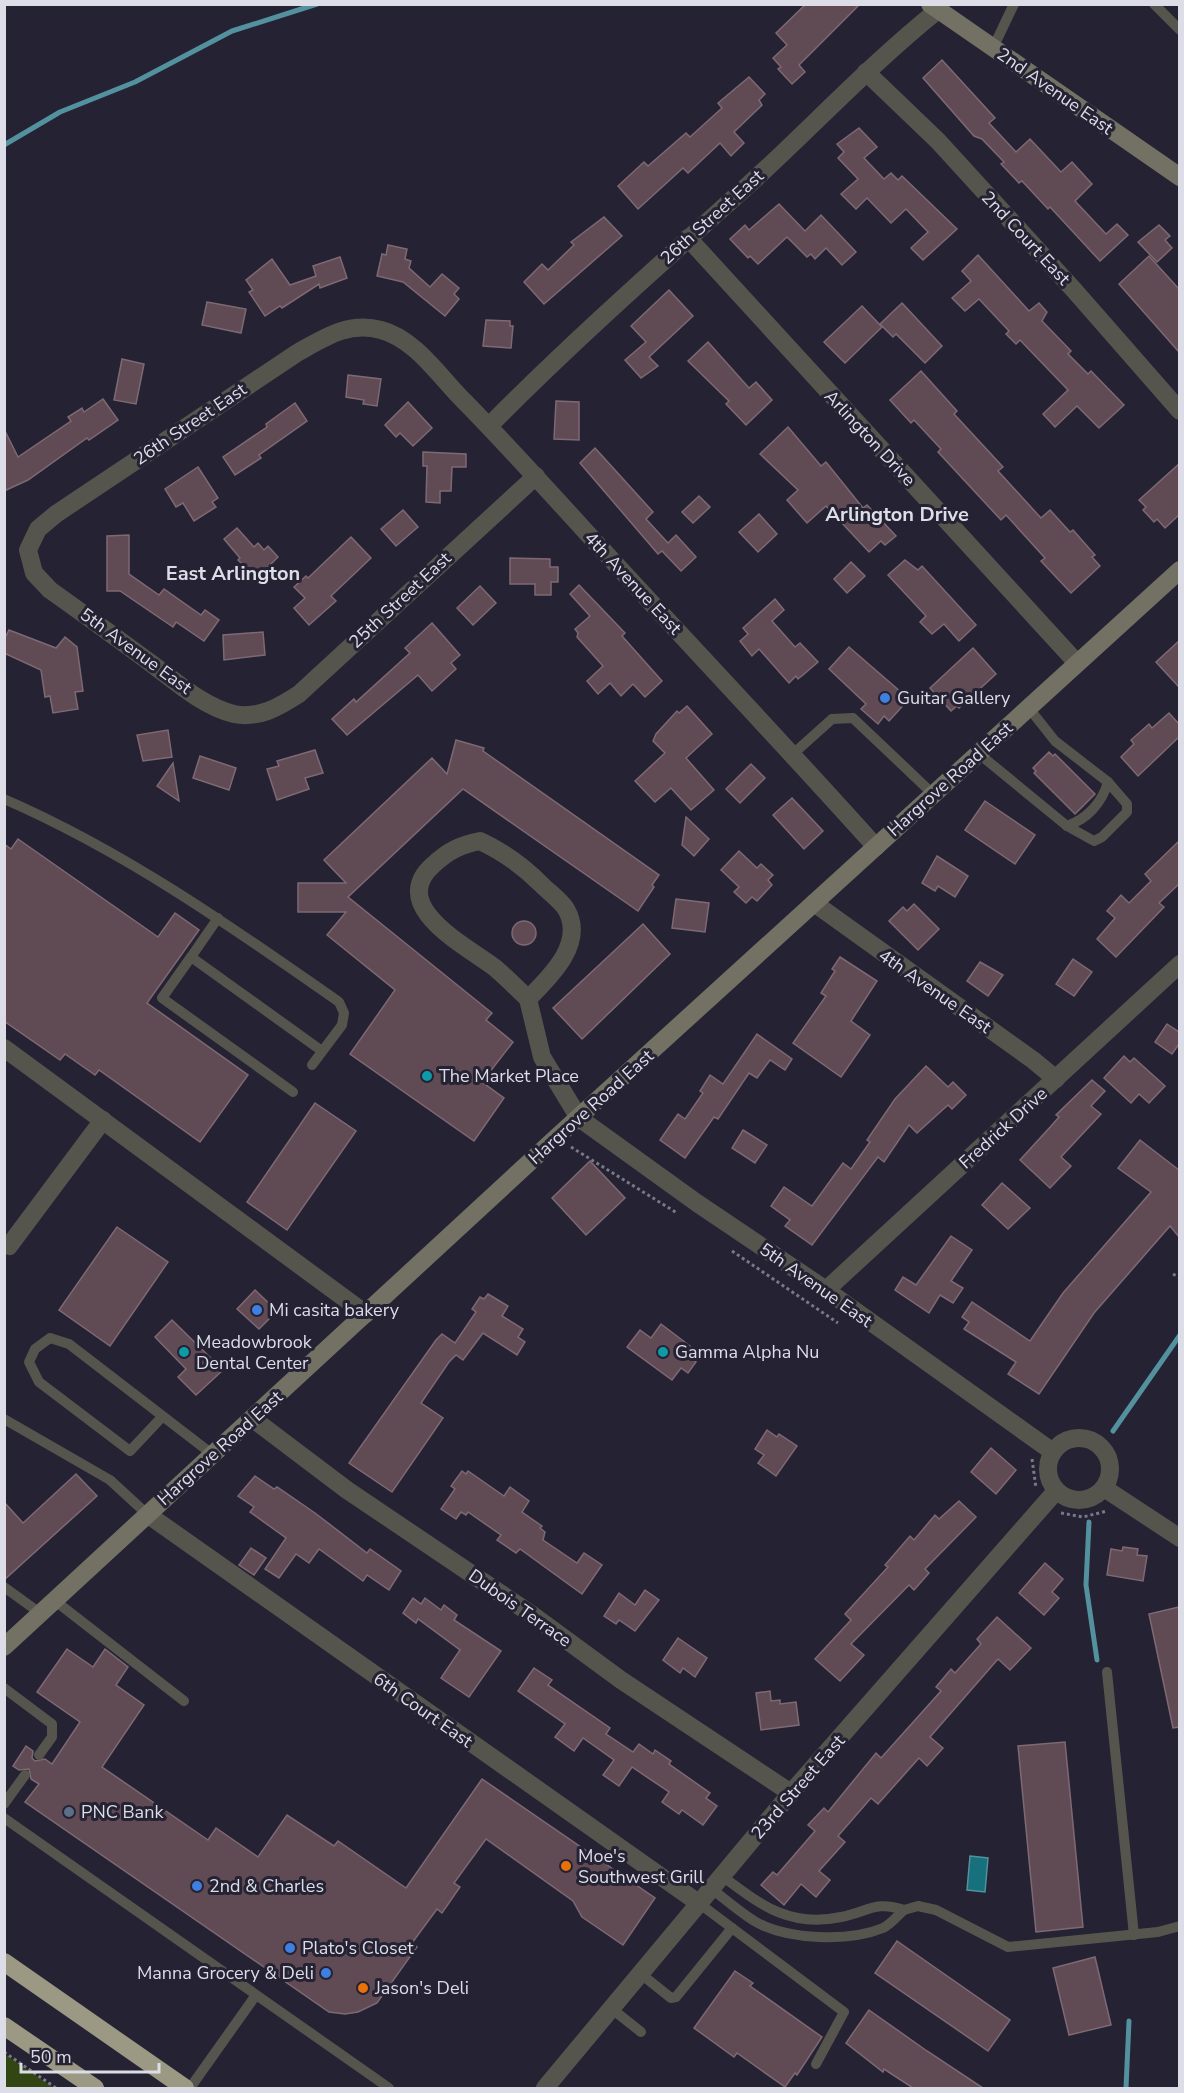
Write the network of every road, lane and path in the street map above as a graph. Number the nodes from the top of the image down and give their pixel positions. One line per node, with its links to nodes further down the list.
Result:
1 (1014, 4): 5 (lane)
2 (1154, 4): 4 (lane)
3 (934, 7): 5 (main road, 2nd Avenue East); 6 (street, 26th Street East)
4 (1179, 30)
5 (993, 48): 7 (main road, 2nd Avenue East)
6 (866, 72): 8 (street, 26th Street East); 10 (street, 2nd Court East)
7 (1179, 177)
8 (688, 238): 11 (street, 26th Street East); 15 (street, Arlington Drive)
9 (382, 330): 11 (street, 4th Avenue East); 13 (street, 26th Street East)
10 (1179, 411)
11 (489, 426): 12 (street, 4th Avenue East)
12 (536, 476): 17 (street, 25th Street East); 19 (street, 4th Avenue East)
13 (31, 561): 17 (street, 5th Avenue East)
14 (1179, 570): 15 (main road, Hargrove Road East)
15 (1077, 663): 16 (main road, Hargrove Road East)
16 (1028, 707): 18 (main road, Hargrove Road East); 20 (lane)
17 (258, 714)
18 (978, 753): 21 (main road, Hargrove Road East); 23 (lane)
19 (793, 754): 21 (lane); 24 (street, 4th Avenue East)
20 (1108, 783): 23 (lane); 23 (lane)
21 (933, 794): 24 (main road, Hargrove Road East)
22 (4, 799): 26 (lane)
23 (1067, 826)
24 (876, 847): 25 (main road, Hargrove Road East)
25 (814, 903): 33 (street, 4th Avenue East); 35 (main road, Hargrove Road East)
26 (219, 918): 27 (lane); 31 (lane)
27 (191, 957): 31 (lane); 34 (lane)
28 (1179, 964): 33 (street, Fredrick Drive)
29 (528, 999): 29 (street); 35 (street)
30 (4, 1048): 36 (street)
31 (322, 1051): 32 (lane)
32 (312, 1065)
33 (1056, 1080): 43 (street, Fredrick Drive)
34 (293, 1092)
35 (579, 1118): 37 (main road, Hargrove Road East); 43 (street, 5th Avenue East)
36 (103, 1120): 39 (street); 44 (street)
37 (559, 1135): 38 (path); 44 (main road, Hargrove Road East)
38 (682, 1217)
39 (4, 1244)
40 (731, 1250): 45 (path)
41 (1173, 1274): 42 (path)
42 (1179, 1278)
43 (825, 1290): 49 (street, 5th Avenue East)
44 (366, 1314): 48 (main road, Hargrove Road East)
45 (838, 1323)
46 (162, 1417): 46 (lane); 50 (lane)
47 (4, 1419): 55 (lane)
48 (253, 1419): 50 (main road, Hargrove Road East); 66 (street, Dubois Terrace)
49 (1053, 1452): 52 (street); 53 (street)
50 (212, 1454): 55 (main road, Hargrove Road East)
51 (1028, 1454): 53 (path)
52 (1104, 1488): 53 (street); 56 (street)
53 (1051, 1497): 54 (path); 66 (street, 23rd Street East)
54 (1111, 1511)
55 (147, 1514): 58 (main road, Hargrove Road East); 70 (street, 6th Court East)
56 (1179, 1538)
57 (4, 1587): 59 (lane)
58 (54, 1600): 59 (main road, Hargrove Road East); 63 (lane)
59 (40, 1613): 60 (main road, Hargrove Road East)
60 (4, 1647)
61 (1107, 1672): 74 (lane)
62 (4, 1688): 64 (lane)
63 (184, 1701)
64 (39, 1755)
65 (26, 1774): 67 (lane)
66 (791, 1793): 69 (street, 23rd Street East)
67 (4, 1804)
68 (4, 1818): 77 (lane)
69 (717, 1883): 70 (street, 23rd Street East); 71 (lane); 71 (lane)
70 (700, 1904): 73 (lane); 76 (street, 23rd Street East)
71 (904, 1910): 74 (lane)
72 (1179, 1926): 74 (lane)
73 (732, 1928): 76 (lane); 82 (lane)
74 (1134, 1935)
75 (4, 1962): 85 (highway)
76 (641, 1974): 78 (street, 23rd Street East)
77 (256, 1995): 86 (lane); 87 (lane)
78 (612, 2009): 80 (lane); 88 (street, 23rd Street East)
79 (4, 2026): 84 (highway)
80 (641, 2032)
81 (4, 2052): 83 (path)
82 (816, 2064)
83 (56, 2088)
84 (95, 2088)
85 (185, 2088)
86 (190, 2088)
87 (389, 2088)
88 (544, 2088)

